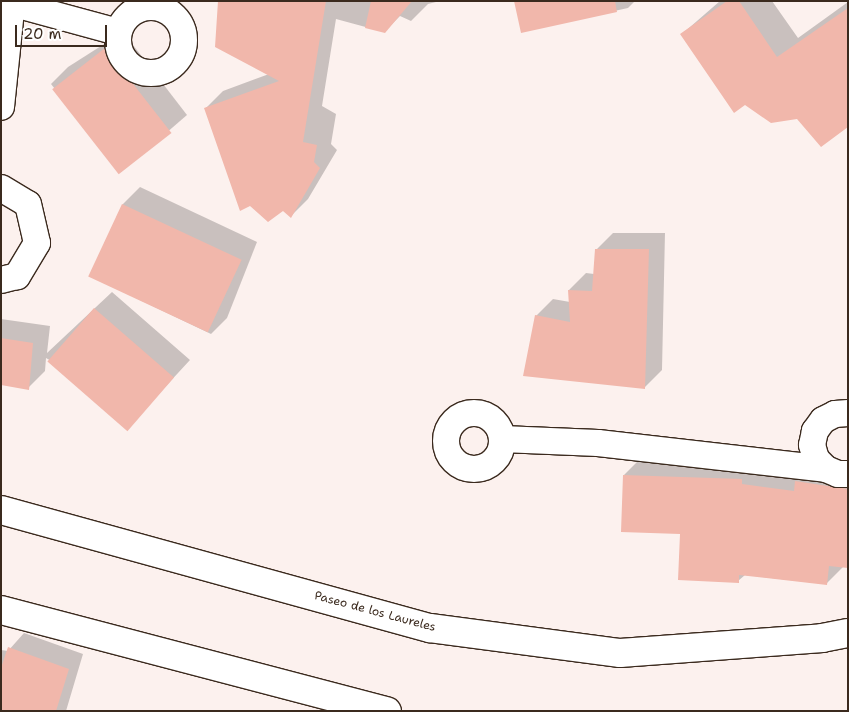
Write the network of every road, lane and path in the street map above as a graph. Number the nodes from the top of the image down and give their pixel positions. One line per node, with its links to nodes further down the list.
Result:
1 (11, 2): 2 (street); 3 (street)
2 (118, 32)
3 (1, 107)
4 (1, 188): 5 (street)
5 (1, 280)
6 (848, 413): 8 (street)
7 (502, 440): 8 (street)
8 (837, 471)
9 (1, 510): 11 (main road, Paseo de los Laureles)
10 (1, 610): 12 (main road)
11 (848, 633)
12 (387, 711)

